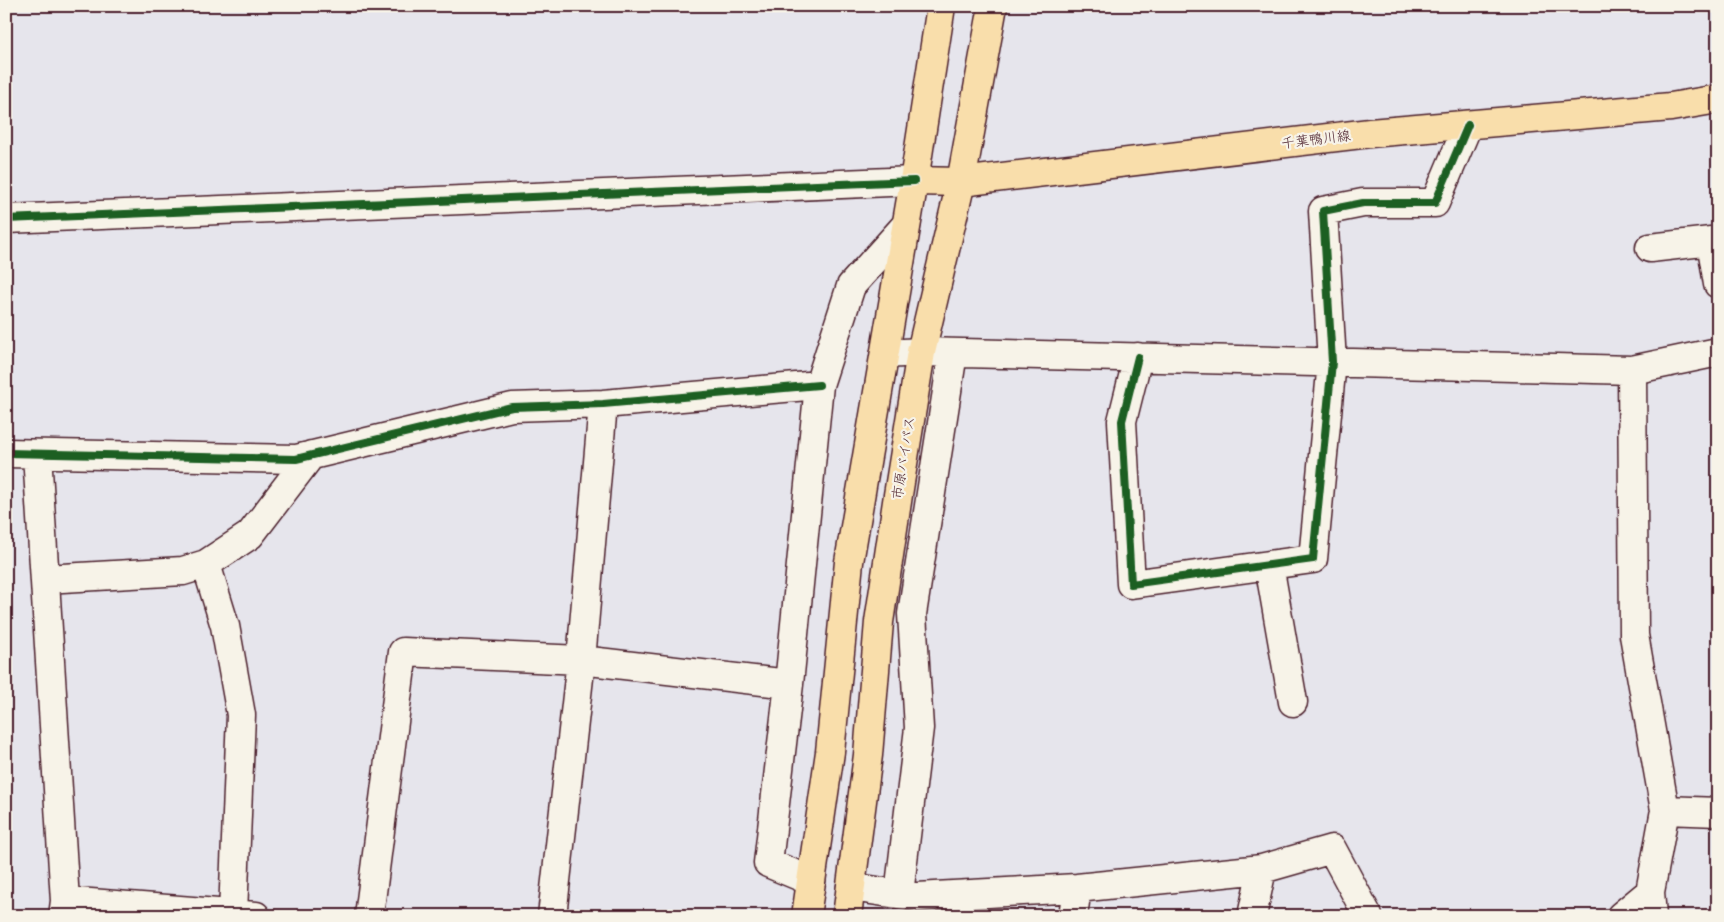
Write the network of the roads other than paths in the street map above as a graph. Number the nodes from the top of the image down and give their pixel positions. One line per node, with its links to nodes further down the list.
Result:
1 (941, 6): 5 (main road)
2 (993, 6): 6 (main road, 市原バイパス)
3 (1718, 100): 4 (main road, 千葉鴨川線)
4 (1468, 125): 6 (main road, 千葉鴨川線); 16 (street)
5 (914, 181): 6 (main road, 千葉鴨川線); 7 (street); 8 (main road)
6 (961, 182): 11 (main road, 市原バイパス)
7 (6, 219)
8 (906, 225): 14 (main road); 18 (street)
9 (1650, 248): 10 (street)
10 (1718, 284)
11 (921, 352): 12 (street); 14 (street); 33 (main road, 市原バイパス)
12 (953, 352): 15 (street); 35 (street)
13 (1718, 352): 17 (street)
14 (885, 354): 32 (main road)
15 (1138, 357): 16 (street); 24 (street)
16 (1332, 362): 17 (street); 24 (street)
17 (1632, 370): 29 (street)
18 (819, 385): 19 (street); 27 (street)
19 (603, 404): 22 (street); 26 (street)
20 (6, 453): 21 (street)
21 (37, 454): 22 (street); 25 (street)
22 (311, 455): 23 (street)
23 (206, 564): 25 (street); 38 (street)
24 (1269, 565): 28 (street)
25 (45, 579): 37 (street)
26 (581, 660): 27 (street); 39 (street); 40 (street)
27 (790, 684): 32 (street)
28 (1293, 702)
29 (1665, 810): 30 (street); 36 (street)
30 (1718, 812)
31 (1262, 868): 34 (street); 44 (street); 45 (street)
32 (811, 881): 41 (main road)
33 (851, 887): 35 (street); 42 (main road, 市原バイパス)
34 (1076, 888): 35 (street); 43 (street)
35 (899, 894)
36 (1651, 904): 46 (street)
37 (64, 908): 38 (street)
38 (245, 915)
39 (370, 916)
40 (552, 916)
41 (806, 916)
42 (847, 916)
43 (1073, 916)
44 (1252, 916)
45 (1368, 916)
46 (1621, 916)

